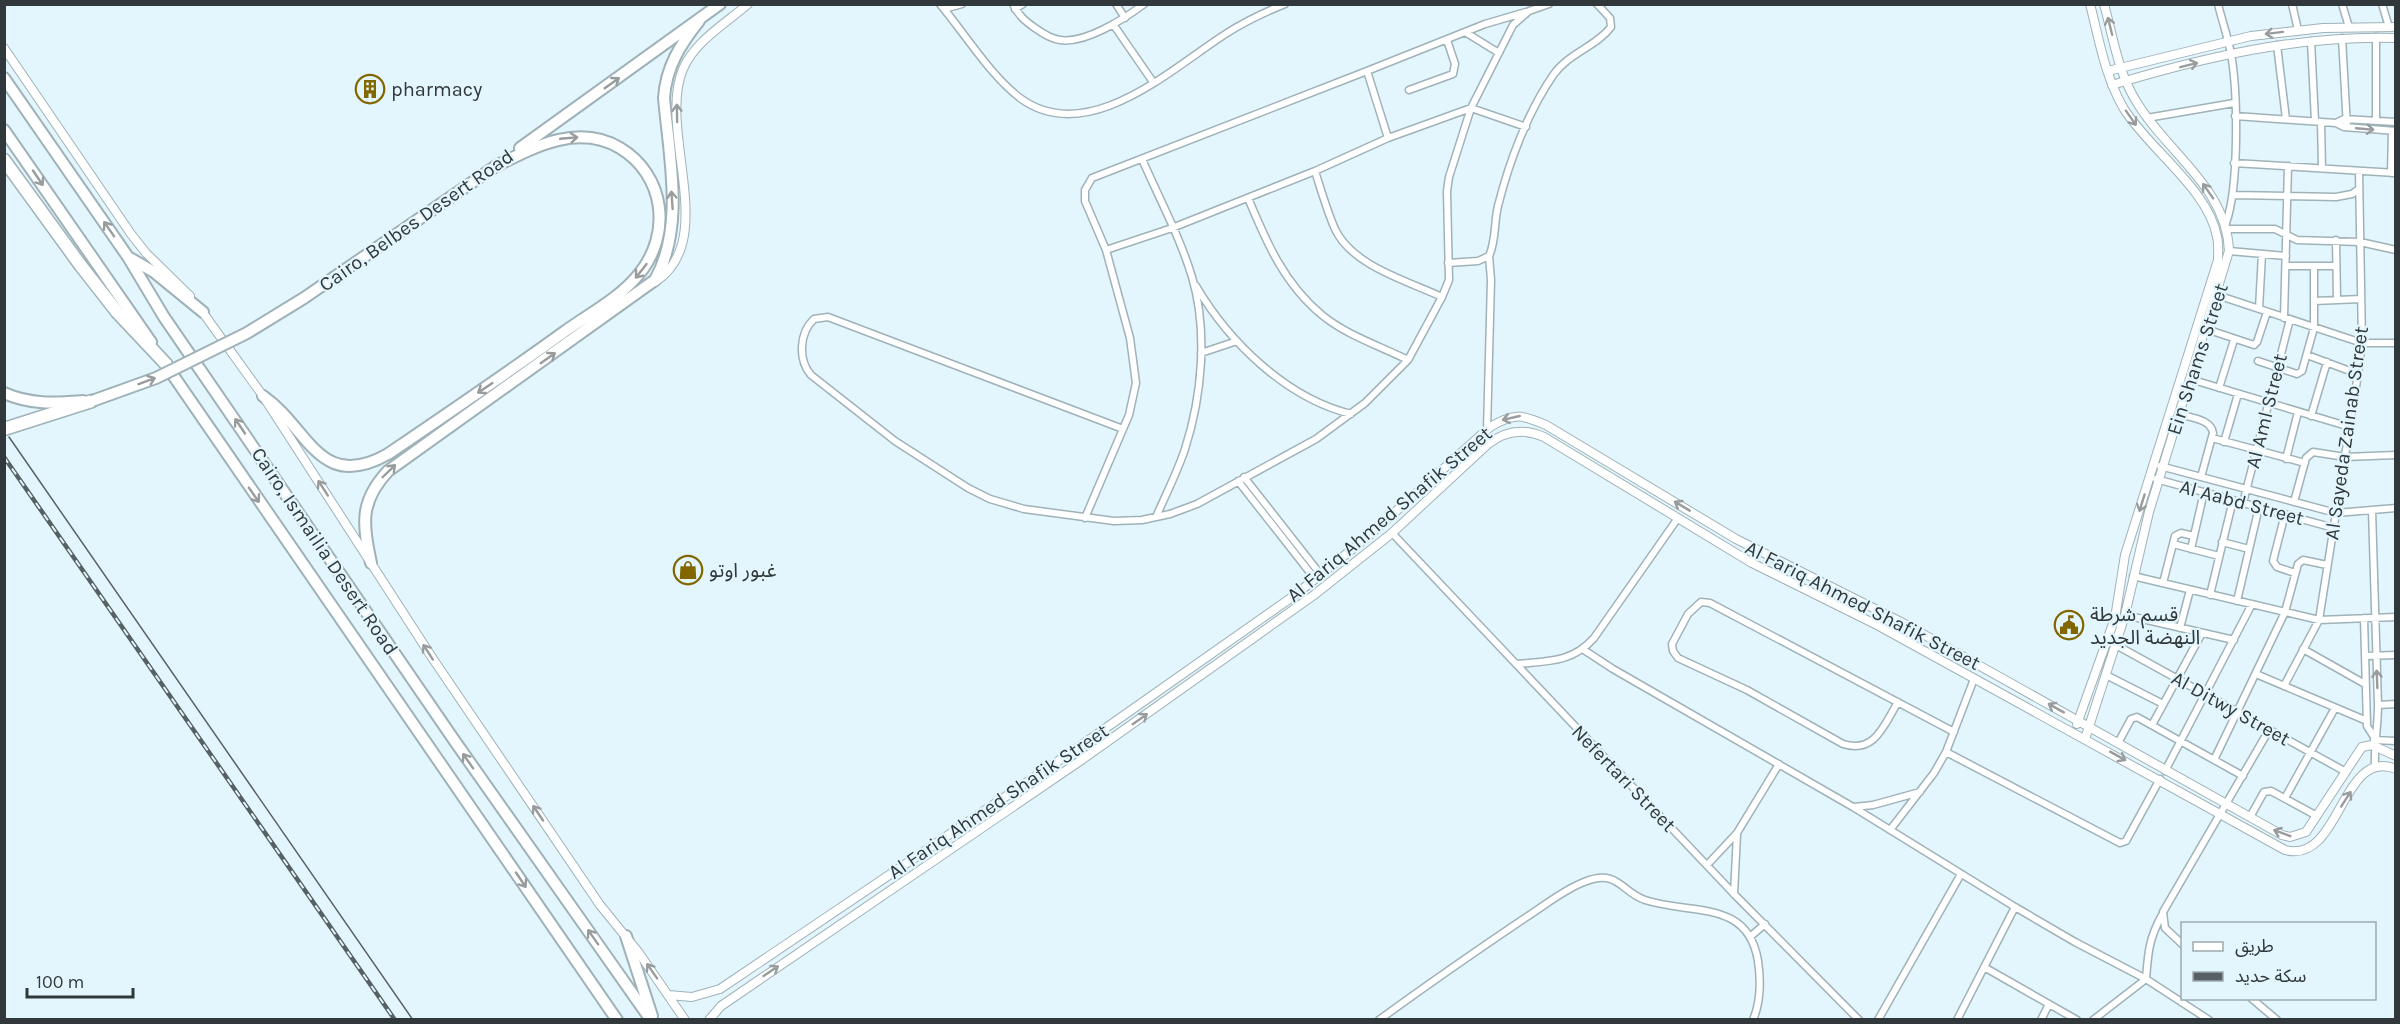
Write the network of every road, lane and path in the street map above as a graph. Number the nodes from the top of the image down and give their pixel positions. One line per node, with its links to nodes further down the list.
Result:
1 (720, 4): 20 (highway, Cairo, Belbes Desert Road)
2 (747, 4): 89 (street, one-way to 2)
3 (962, 4): 16 (street)
4 (1023, 4): 17 (street)
5 (1116, 4): 19 (street)
6 (1144, 4): 19 (street)
7 (1285, 4): 41 (street)
8 (1549, 4): 18 (street)
9 (1597, 4): 54 (street)
10 (2090, 4): 38 (street, Ein Shams Street)
11 (2104, 4): 36 (street, Ein Shams Street, one-way to 11)
12 (2218, 4): 30 (street)
13 (2292, 4): 24 (street)
14 (2342, 4): 22 (street)
15 (2382, 4): 23 (street)
16 (942, 7): 41 (street)
17 (1014, 7): 21 (street)
18 (1529, 11): 25 (street); 34 (street)
19 (1125, 18): 21 (street)
20 (699, 21): 62 (highway, Cairo, Belbes Desert Road, one-way to 20); 89 (highway, one-way to 20)
21 (1113, 24): 41 (street)
22 (2349, 27): 23 (street); 24 (street)
23 (2392, 27)
24 (2298, 30): 30 (street, one-way to 30)
25 (1465, 32): 29 (street); 34 (street)
26 (2376, 37): 27 (street); 28 (street); 51 (street)
27 (2342, 38): 31 (street); 48 (street)
28 (2396, 38)
29 (1447, 40): 37 (street); 43 (street)
30 (2228, 41): 35 (street); 36 (street)
31 (2311, 41): 32 (street); 50 (street)
32 (2277, 45): 35 (street); 49 (street)
33 (4, 48): 96 (street)
34 (1499, 53): 45 (street)
35 (2231, 54): 40 (street, one-way to 35); 44 (street)
36 (2120, 68): 38 (street); 40 (street, Ein Shams Street)
37 (1367, 71): 58 (street); 59 (street)
38 (2108, 71): 42 (street, Ein Shams Street)
39 (4, 78): 83 (highway, Cairo, Ismailia Desert Road, one-way to 39)
40 (2126, 81): 42 (street); 47 (street, Ein Shams Street)
41 (1153, 82)
42 (2112, 85): 135 (street, Ein Shams Street, one-way to 135)
43 (1409, 90)
44 (2235, 103): 46 (street); 47 (street)
45 (1471, 108): 54 (street); 58 (street); 84 (street)
46 (2235, 116): 49 (street); 61 (street)
47 (2147, 118): 72 (street, Ein Shams Street, one-way to 47)
48 (2347, 119): 51 (street); 53 (street); 55 (street)
49 (2286, 120): 50 (street)
50 (2318, 121): 53 (street); 64 (street)
51 (2376, 121): 52 (street)
52 (2396, 122)
53 (2336, 123): 55 (street)
54 (1526, 127): 81 (street)
55 (2347, 127): 57 (street, one-way to 57)
56 (4, 130): 110 (highway, Cairo, Ismailia Desert Road, one-way to 110)
57 (2394, 131): 67 (street)
58 (1388, 138): 65 (street)
59 (1142, 159): 73 (street); 77 (street)
60 (4, 160): 110 (highway)
61 (2234, 163): 63 (street); 69 (street)
62 (496, 166): 117 (highway, one-way to 117); 118 (highway, Cairo, Belbes Desert Road, one-way to 62, bridge)
63 (2288, 166): 64 (street); 70 (street, Al Aml Street)
64 (2322, 168): 66 (street)
65 (1315, 171): 71 (street); 91 (street)
66 (2359, 171): 67 (street); 68 (street, Al Sayeda Zainab Street)
67 (2393, 173)
68 (2359, 189): 70 (street); 76 (street, Al Sayeda Zainab Street)
69 (2233, 195): 70 (street); 72 (street)
70 (2287, 196): 74 (street, Al Aml Street)
71 (1248, 198): 73 (street); 107 (street)
72 (2227, 226): 74 (street); 79 (street, Ein Shams Street)
73 (1172, 228): 77 (street); 88 (street)
74 (2285, 232): 75 (street); 82 (street, Al Aml Street)
75 (2336, 240): 76 (street); 87 (street)
76 (2360, 242): 78 (street); 92 (street, Al Sayeda Zainab Street)
77 (1106, 250): 126 (street)
78 (2396, 250)
79 (2229, 251): 80 (street); 90 (street, Ein Shams Street)
80 (2262, 254): 82 (street); 95 (street)
81 (1489, 256): 84 (street); 127 (street)
82 (2286, 256): 85 (street, Al Aml Street)
83 (128, 257): 96 (highway); 257 (highway, Cairo, Ismailia Desert Road, one-way to 83)
84 (1448, 263): 91 (street)
85 (2286, 266): 86 (street); 98 (street, Al Aml Street)
86 (2314, 266): 87 (street); 94 (street)
87 (2336, 266): 93 (street)
88 (1193, 280): 102 (street); 105 (street)
89 (651, 285): 169 (highway, one-way to 89)
90 (2217, 295): 95 (street); 100 (street, Ein Shams Street)
91 (1442, 297): 107 (street)
92 (2361, 299): 93 (street); 104 (street, Al Sayeda Zainab Street)
93 (2337, 300): 94 (street)
94 (2314, 301): 99 (street)
95 (2259, 309): 97 (street)
96 (203, 312): 117 (street)
97 (2267, 312): 98 (street); 101 (street)
98 (2287, 319): 99 (street); 111 (street, Al Aml Street)
99 (2314, 328): 104 (street); 106 (street)
100 (2206, 329): 101 (street); 113 (street, Ein Shams Street)
101 (2235, 340): 114 (street)
102 (1238, 341): 105 (street); 121 (street)
103 (2396, 343): 104 (street)
104 (2362, 344): 112 (street, Al Sayeda Zainab Street)
105 (1201, 353): 153 (street)
106 (2307, 355): 109 (street); 111 (street)
107 (1408, 360): 121 (street)
108 (2258, 361): 111 (street)
109 (2327, 362): 112 (street); 123 (street)
110 (166, 364): 256 (highway, Cairo, Ismailia Desert Road, one-way to 256)
111 (2277, 368): 119 (street, Al Aml Street)
112 (2358, 374): 124 (street, Al Sayeda Zainab Street)
113 (2190, 379): 114 (street); 122 (street, Ein Shams Street)
114 (2218, 388): 116 (street)
115 (4, 393): 118 (highway, Cairo, Belbes Desert Road)
116 (2238, 394): 119 (street); 129 (street)
117 (263, 396): 169 (street, one-way to 117)
118 (92, 401): 125 (highway)
119 (2268, 403): 120 (street); 130 (street, Al Aml Street)
120 (2298, 412): 123 (street); 134 (street)
121 (1351, 414): 141 (street)
122 (2179, 414): 128 (street); 137 (street, Ein Shams Street)
123 (2311, 416): 124 (street)
124 (2350, 427): 132 (street, Al Sayeda Zainab Street)
125 (4, 429)
126 (1123, 429): 154 (street); 154 (street)
127 (1487, 430): 133 (street, Al Fariq Ahmed Shafik Street, one-way to 127); 156 (street, Al Fariq Ahmed Shafik Street)
128 (2212, 438): 129 (street); 140 (street)
129 (2224, 442): 130 (street)
130 (2256, 451): 134 (street); 143 (street, Al Aml Street)
131 (2396, 455): 132 (street)
132 (2345, 457): 136 (street); 151 (street, Al Sayeda Zainab Street)
133 (1603, 459): 138 (street); 157 (street, Al Fariq Ahmed Shafik Street, one-way to 133)
134 (2286, 459): 136 (street)
135 (2154, 464): 137 (street, Al Aabd Street); 139 (street, Ein Shams Street)
136 (2305, 464): 146 (street)
137 (2163, 467): 140 (street, Al Aabd Street); 142 (street, Ein Shams Street)
138 (1598, 469): 155 (street, Al Fariq Ahmed Shafik Street); 159 (street, Al Fariq Ahmed Shafik Street)
139 (2150, 477): 142 (street, Al Aabd Street); 208 (street, Ein Shams Street, one-way to 208)
140 (2201, 477): 143 (street, Al Aabd Street)
141 (1241, 479): 153 (street); 173 (street)
142 (2159, 480): 144 (street, Al Aabd Street); 172 (street, Ein Shams Street)
143 (2246, 489): 146 (street, Al Aabd Street); 147 (street, Al Aml Street)
144 (2205, 492): 145 (street, Al Aabd Street); 161 (street)
145 (2233, 500): 147 (street, Al Aabd Street); 163 (street)
146 (2294, 502): 151 (street, Al Aabd Street)
147 (2243, 503): 148 (street, Al Aabd Street)
148 (2259, 507): 152 (street, Al Aabd Street); 167 (street)
149 (2396, 508): 150 (street, Al Aabd Street)
150 (2372, 510): 151 (street, Al Aabd Street); 183 (street)
151 (2336, 513): 158 (street, Al Sayeda Zainab Street)
152 (2286, 514): 158 (street, Al Aabd Street); 171 (street)
153 (1156, 517): 154 (street)
154 (1085, 518)
155 (1678, 518): 160 (street, Al Fariq Ahmed Shafik Street); 190 (street)
156 (1383, 524): 159 (street); 162 (street, Al Fariq Ahmed Shafik Street)
157 (1712, 524): 160 (street); 208 (street, Al Fariq Ahmed Shafik Street, one-way to 157)
158 (2334, 528): 170 (street, Al Sayeda Zainab Street)
159 (1392, 533): 165 (street, Al Fariq Ahmed Shafik Street); 194 (street, Nefertari Street)
160 (1704, 534): 198 (street, Al Fariq Ahmed Shafik Street)
161 (2194, 536): 164 (street); 166 (street)
162 (1365, 539): 165 (street); 173 (street, Al Fariq Ahmed Shafik Street)
163 (2222, 543): 167 (street); 168 (street)
164 (2173, 544): 166 (street); 174 (street)
165 (1373, 549): 252 (street, Al Fariq Ahmed Shafik Street, one-way to 165)
166 (2192, 549): 168 (street)
167 (2249, 549): 177 (street)
168 (2219, 556): 176 (street)
169 (371, 563): 246 (street, one-way to 169)
170 (2327, 565): 171 (street); 184 (street, Al Sayeda Zainab Street)
171 (2295, 573): 179 (street)
172 (2133, 576): 174 (street); 180 (street, Ein Shams Street)
173 (1318, 577): 250 (street, Al Fariq Ahmed Shafik Street)
174 (2163, 584): 175 (street)
175 (2190, 590): 176 (street); 185 (street)
176 (2210, 594): 177 (street)
177 (2237, 601): 178 (street)
178 (2252, 604): 179 (street); 187 (street)
179 (2285, 612): 184 (street); 195 (street)
180 (2125, 615): 185 (street); 188 (street, Ein Shams Street)
181 (2396, 617): 183 (street)
182 (2364, 618): 183 (street); 184 (street); 192 (street)
183 (2375, 618): 193 (street)
184 (2319, 620): 189 (street, Al Sayeda Zainab Street)
185 (2180, 628): 186 (street)
186 (2202, 633): 187 (street); 197 (street)
187 (2234, 640): 201 (street)
188 (2116, 645): 196 (street, Ein Shams Street); 197 (street, Al Ditwy Street)
189 (2303, 649): 199 (street); 200 (street, Al Sayeda Zainab Street)
190 (1584, 650): 194 (street); 224 (street)
191 (2396, 655): 193 (street)
192 (2365, 656): 193 (street); 199 (street)
193 (2376, 656): 205 (street, one-way to 193)
194 (1516, 664): 240 (street, Nefertari Street)
195 (2256, 674): 200 (street); 207 (street)
196 (2106, 675): 203 (street); 211 (street, Ein Shams Street)
197 (2177, 678): 201 (street, Al Ditwy Street); 203 (street)
198 (1974, 679): 213 (street); 214 (street, Al Fariq Ahmed Shafik Street)
199 (2365, 684): 209 (street)
200 (2284, 686): 206 (street)
201 (2205, 694): 207 (street, Al Ditwy Street); 216 (street)
202 (1898, 702): 202 (street); 213 (street)
203 (2163, 704): 210 (street)
204 (2396, 704): 205 (street)
205 (2378, 705): 217 (street)
206 (2335, 708): 209 (street); 221 (street)
207 (2237, 712): 212 (street, Al Ditwy Street); 223 (street)
208 (2078, 721): 211 (street, Al Fariq Ahmed Shafik Street); 214 (street, Ein Shams Street)
209 (2367, 722): 217 (street)
210 (2152, 725): 216 (street); 219 (street)
211 (2089, 727): 215 (street, Ein Shams Street); 219 (street, Al Fariq Ahmed Shafik Street)
212 (2270, 730): 221 (street, Al Ditwy Street); 229 (street)
213 (1954, 732): 220 (street)
214 (2074, 733): 215 (street, Al Fariq Ahmed Shafik Street)
215 (2085, 739): 230 (street, Al Fariq Ahmed Shafik Street, one-way to 230)
216 (2181, 741): 223 (street); 227 (street)
217 (2374, 741): 218 (street); 222 (street); 225 (street); 228 (street, Al Fariq Ahmed Shafik Street)
218 (2396, 741)
219 (2118, 743): 227 (street, Al Fariq Ahmed Shafik Street)
220 (1946, 752): 230 (street); 231 (street)
221 (2311, 752): 228 (street, Al Ditwy Street); 232 (street)
222 (2396, 756)
223 (2214, 760): 229 (street)
224 (1779, 764): 234 (street); 239 (street)
225 (2375, 766): 226 (street); 235 (street, Al Fariq Ahmed Shafik Street, one-way to 225)
226 (2396, 769)
227 (2165, 771): 233 (street, Al Fariq Ahmed Shafik Street)
228 (2346, 772): 236 (street, Al Fariq Ahmed Shafik Street)
229 (2243, 776): 233 (street)
230 (2160, 779): 235 (street, Al Fariq Ahmed Shafik Street)
231 (1920, 791): 234 (street); 238 (street)
232 (2285, 798): 236 (street); 237 (street)
233 (2227, 804): 235 (street); 237 (street, Al Fariq Ahmed Shafik Street)
234 (1853, 807): 238 (street)
235 (2222, 813): 244 (street)
236 (2317, 816): 237 (street, Al Fariq Ahmed Shafik Street, one-way to 237)
237 (2250, 817)
238 (1890, 830): 241 (street)
239 (1737, 833): 240 (street); 242 (street)
240 (1707, 865): 242 (street, Nefertari Street)
241 (1961, 874): 243 (street); 263 (street)
242 (1734, 894): 245 (street, Nefertari Street)
243 (2015, 907): 249 (street); 251 (street)
244 (2163, 912): 248 (street); 251 (street)
245 (1765, 924): 247 (street); 262 (street, Nefertari Street)
246 (626, 936): 253 (street, one-way to 246); 257 (highway)
247 (1751, 936): 260 (street); 261 (street)
248 (2181, 943)
249 (1984, 967): 255 (street); 264 (street)
250 (741, 975): 252 (street); 253 (street, Al Fariq Ahmed Shafik Street)
251 (2146, 979): 267 (street); 268 (street)
252 (749, 986): 259 (street, Al Fariq Ahmed Shafik Street)
253 (668, 995): 258 (street)
254 (2252, 1000): 269 (street)
255 (2049, 1004): 265 (street); 266 (street)
256 (617, 1020)
257 (652, 1020)
258 (685, 1020)
259 (709, 1020)
260 (1378, 1020)
261 (1753, 1020)
262 (1859, 1020)
263 (1878, 1020)
264 (1957, 1020)
265 (2041, 1020)
266 (2077, 1020)
267 (2093, 1020)
268 (2209, 1020)
269 (2277, 1020)

